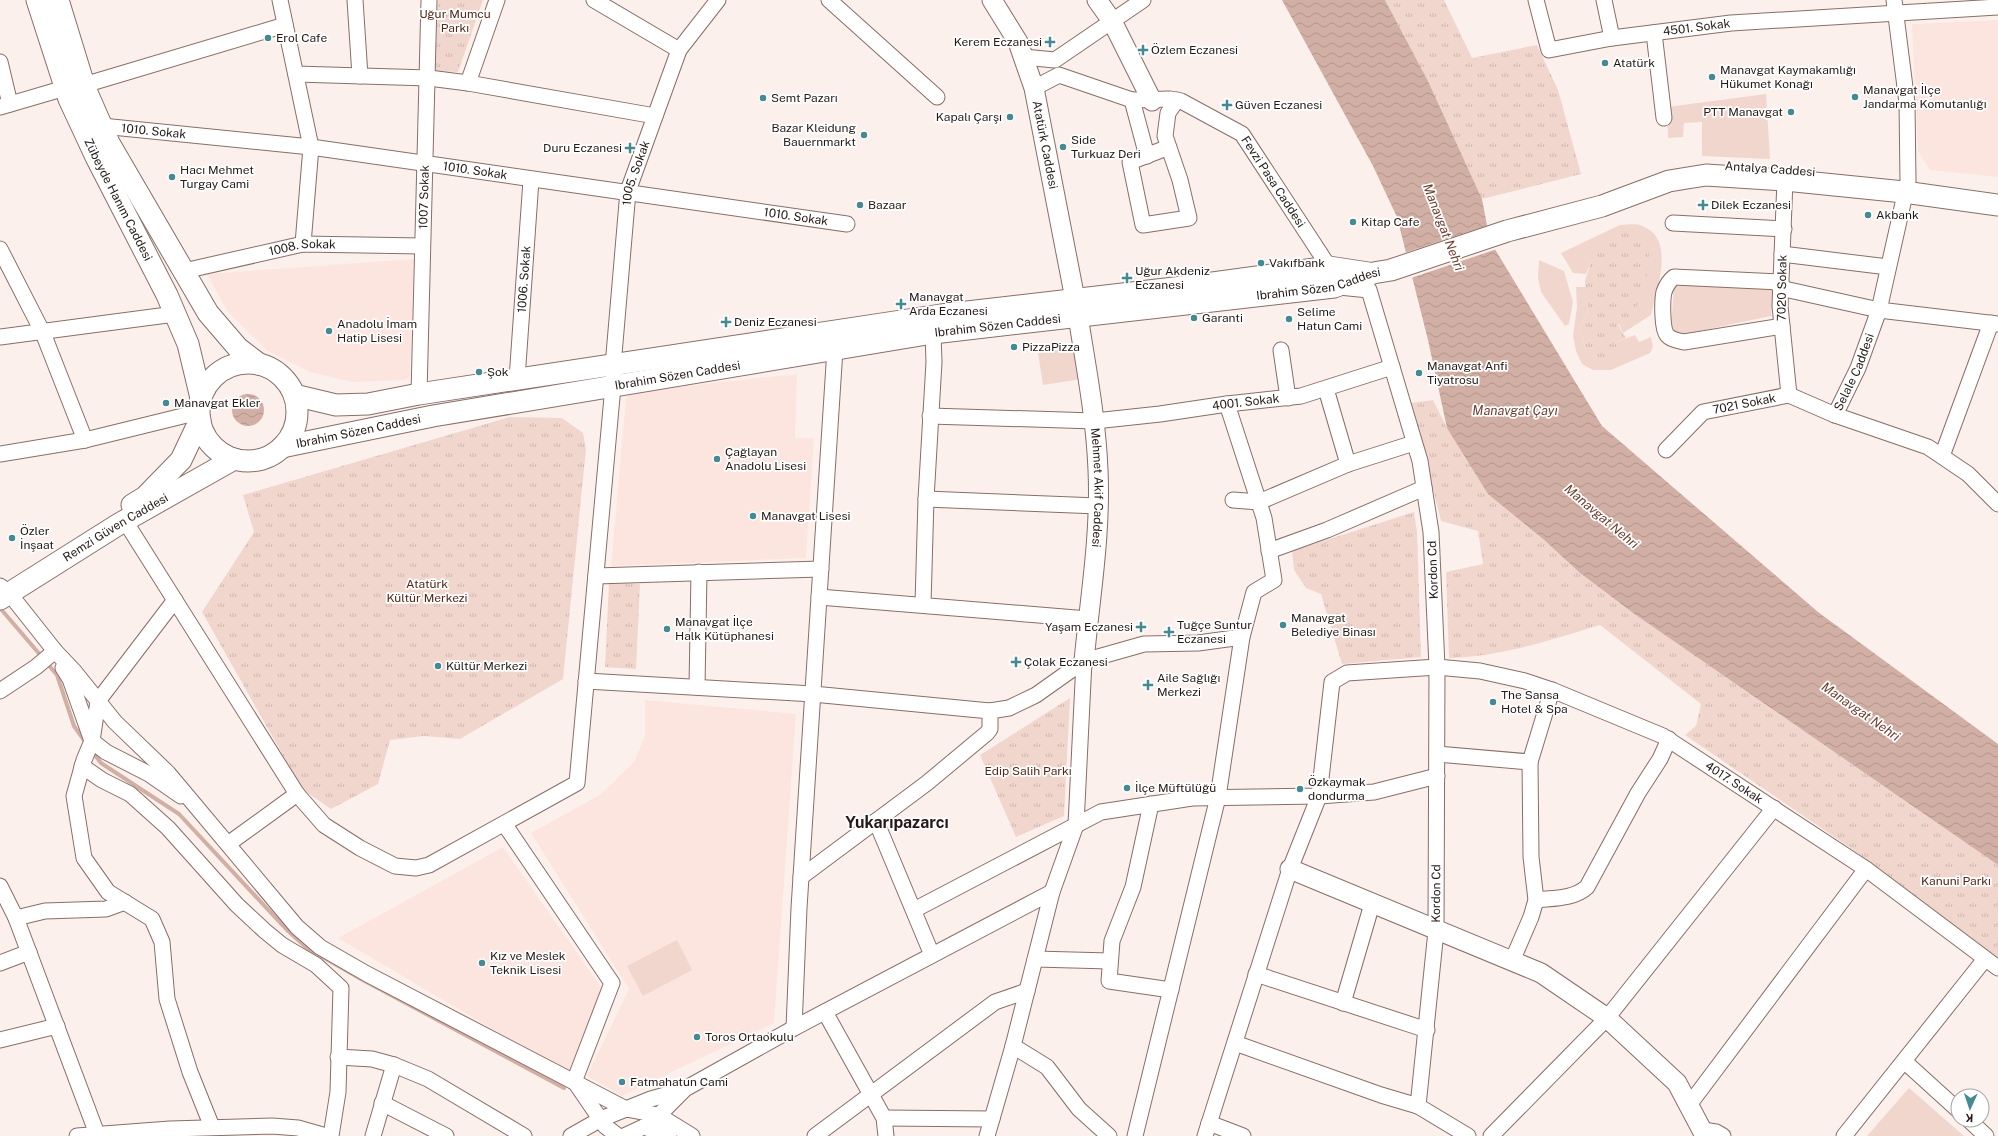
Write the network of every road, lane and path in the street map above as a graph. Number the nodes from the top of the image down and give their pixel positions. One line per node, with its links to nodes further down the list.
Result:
1 (37, 0): 28 (main road, Zübeyde Hanım Caddesi)
2 (59, 0): 28 (main road, Zübeyde Hanım Caddesi)
3 (280, 0): 18 (street)
4 (355, 0): 25 (street)
5 (429, 0): 26 (street, 1007 Sokak)
6 (497, 0): 27 (street)
7 (595, 0): 21 (street)
8 (718, 0): 21 (street, 1005. Sokak)
9 (992, 0): 22 (street, Atatürk Caddesi)
10 (1097, 0): 17 (street)
11 (1144, 0): 17 (street)
12 (1536, 0): 20 (street, 4501. Sokak)
13 (1604, 0): 20 (street)
14 (838, 3): 30 (street)
15 (1895, 6): 16 (street, 4501. Sokak); 19 (street, 4501. Sokak); 44 (street, Selale Caddesi)
16 (1998, 7)
17 (1112, 21): 22 (street); 33 (street)
18 (285, 25): 24 (street); 28 (street)
19 (1654, 33): 20 (street, 4501. Sokak); 36 (street)
20 (1612, 38)
21 (679, 50): 35 (street, 1005. Sokak)
22 (1024, 56): 29 (street, Atatürk Caddesi)
23 (0, 62): 34 (street)
24 (296, 74): 25 (street); 38 (street)
25 (360, 76): 26 (street)
26 (427, 78): 27 (street); 41 (street, 1007 Sokak)
27 (468, 83): 35 (street)
28 (75, 86): 34 (street); 37 (main road, Zübeyde Hanım Caddesi); 63 (main road, Zübeyde Hanım Caddesi)
29 (1034, 88): 31 (street, Fevzi Pasa Caddesi); 61 (street, Atatürk Caddesi)
30 (937, 97)
31 (1132, 100): 33 (street, Fevzi Pasa Caddesi); 40 (street)
32 (1177, 100): 33 (street, Fevzi Pasa Caddesi); 39 (street); 59 (street, Fevzi Pasa Caddesi)
33 (1152, 101)
34 (5, 106)
35 (655, 116): 45 (street, 1005. Sokak)
36 (1664, 118)
37 (102, 126): 38 (street, 1010. Sokak); 58 (main road, Zübeyde Hanım Caddesi)
38 (311, 147): 41 (street, 1010. Sokak); 53 (street)
39 (1169, 147): 40 (street); 40 (street)
40 (1147, 156)
41 (424, 163): 42 (street, 1010. Sokak); 54 (street, 1007 Sokak)
42 (531, 180): 45 (street, 1010. Sokak); 74 (street, 1006. Sokak)
43 (1785, 180): 44 (main road, Antalya Caddesi); 48 (main road, Antalya Caddesi); 51 (street, 7020 Sokak)
44 (1906, 186): 46 (main road, Antalya Caddesi); 47 (main road, Antalya Caddesi); 48 (main road, Antalya Caddesi); 57 (street, Selale Caddesi)
45 (628, 191): 50 (street, 1010. Sokak); 73 (street, 1005. Sokak)
46 (1998, 191)
47 (1998, 205)
48 (1551, 219): 52 (main road, Antalya Caddesi)
49 (1673, 223): 51 (street)
50 (847, 224)
51 (1784, 229): 56 (street, 7020 Sokak)
52 (1507, 231): 59 (main road, Ibrahim Sözen Caddesi)
53 (303, 244): 54 (street, 1008. Sokak); 58 (street, 1008. Sokak)
54 (422, 246): 76 (street, 1007 Sokak)
55 (0, 249): 66 (street)
56 (1782, 254): 57 (street); 60 (street, 7020 Sokak)
57 (1888, 267): 62 (street, Selale Caddesi)
58 (184, 271): 71 (main road, Zübeyde Hanım Caddesi)
59 (1332, 277): 61 (main road, Ibrahim Sözen Caddesi); 72 (street, Kordon Cd)
60 (1781, 285): 62 (street); 65 (street, 7020 Sokak); 65 (street)
61 (1076, 307): 67 (main road, Ibrahim Sözen Caddesi); 73 (main road, Ibrahim Sözen Caddesi); 84 (street, Mehmet Akif Caddesi)
62 (1879, 310): 64 (street); 82 (street, Selale Caddesi)
63 (175, 314): 66 (street); 81 (main road, Zübeyde Hanım Caddesi)
64 (1994, 323): 90 (street)
65 (1782, 326): 78 (street, 7020 Sokak)
66 (43, 333): 68 (street); 85 (street)
67 (933, 333): 69 (main road, Ibrahim Sözen Caddesi); 83 (street)
68 (0, 337)
69 (835, 350): 73 (main road, Ibrahim Sözen Caddesi); 101 (street)
70 (1280, 350): 79 (street)
71 (259, 364): 77 (main road); 81 (main road)
72 (1392, 367): 75 (street, 4001. Sokak); 86 (street, Kordon Cd)
73 (613, 376): 74 (main road, Ibrahim Sözen Caddesi); 87 (main road, Ibrahim Sözen Caddesi); 103 (street, 1005. Sokak)
74 (517, 380): 76 (main road, Ibrahim Sözen Caddesi)
75 (1326, 388): 79 (street, 4001. Sokak); 92 (street)
76 (419, 394): 77 (main road, Ibrahim Sözen Caddesi)
77 (294, 395): 87 (main road)
78 (1789, 395): 82 (street); 88 (street, 7021 Sokak)
79 (1288, 398): 80 (street, 4001. Sokak)
80 (1227, 404): 84 (street, 4001. Sokak); 96 (street)
81 (200, 410): 85 (street); 91 (main road); 104 (main road, Remzi Güven Caddesi)
82 (1835, 415): 90 (street, Selale Caddesi)
83 (930, 416): 84 (street, 4001. Sokak); 94 (street)
84 (1095, 421): 98 (street, Mehmet Akif Caddesi)
85 (85, 440): 89 (street)
86 (1414, 442): 92 (street); 93 (street, Kordon Cd)
87 (282, 447): 91 (main road)
88 (1666, 450)
89 (0, 454)
90 (1942, 456): 97 (street, Selale Caddesi)
91 (234, 459): 99 (main road, Remzi Güven Caddesi)
92 (1348, 464): 96 (street)
93 (1424, 488): 100 (street); 112 (street, Kordon Cd)
94 (926, 499): 98 (street); 107 (street)
95 (1233, 500): 96 (street)
96 (1259, 502): 100 (street)
97 (1998, 504)
98 (1098, 506): 108 (street, Mehmet Akif Caddesi)
99 (125, 521): 104 (main road, Remzi Güven Caddesi); 106 (street)
100 (1270, 551): 109 (street)
101 (821, 569): 102 (street); 105 (street)
102 (698, 572): 103 (street); 115 (street)
103 (596, 576): 114 (street, 1005. Sokak)
104 (2, 592): 110 (street)
105 (819, 597): 107 (street); 119 (street)
106 (175, 600): 120 (street); 128 (street)
107 (923, 604): 108 (street)
108 (1088, 619): 111 (street, Mehmet Akif Caddesi)
109 (1242, 637): 111 (street); 130 (street)
110 (56, 653): 117 (street); 120 (street); 123 (street)
111 (1084, 661): 113 (street); 118 (street)
112 (1437, 667): 116 (street, 4017. Sokak); 124 (street, Kordon Cd); 129 (street, 4017. Sokak)
113 (1057, 680): 118 (street); 121 (street)
114 (586, 681): 115 (street); 135 (street, 1005. Sokak)
115 (697, 687): 119 (street)
116 (1552, 690): 122 (street, 4017. Sokak); 125 (street)
117 (0, 691)
118 (1083, 692): 136 (street)
119 (813, 694): 121 (street); 140 (street)
120 (98, 701): 123 (street); 132 (street)
121 (990, 711): 134 (street)
122 (1669, 740): 133 (street, 4017. Sokak); 143 (street)
123 (92, 742): 126 (street); 132 (street)
124 (1437, 754): 125 (street); 127 (street, Kordon Cd)
125 (1530, 762): 143 (street)
126 (83, 763): 144 (street); 169 (street)
127 (1437, 776): 129 (street); 148 (street, Kordon Cd)
128 (297, 794): 135 (street); 137 (street)
129 (1319, 796): 130 (street); 138 (street)
130 (1218, 797): 131 (street); 158 (street)
131 (1151, 804): 136 (street); 153 (street)
132 (196, 807): 137 (street)
133 (1774, 808): 139 (street, 4017. Sokak); 162 (street)
134 (876, 821): 140 (street); 146 (street)
135 (505, 825): 172 (street)
136 (1076, 825): 142 (street); 146 (street)
137 (228, 844): 172 (street)
138 (1290, 869): 145 (street); 157 (street)
139 (1866, 869): 152 (street, 4017. Sokak); 178 (street)
140 (801, 877): 164 (street)
141 (0, 886): 147 (street)
142 (1052, 892): 150 (street); 151 (street)
143 (1536, 900): 154 (street)
144 (125, 902): 147 (street); 184 (street)
145 (1372, 904): 148 (street); 160 (street)
146 (914, 910): 150 (street)
147 (16, 918): 149 (street)
148 (1436, 931): 154 (street); 165 (street, Kordon Cd)
149 (29, 952): 155 (street); 163 (street)
150 (932, 955): 161 (street)
151 (1035, 959): 153 (street); 159 (street)
152 (1985, 959): 156 (street, 4017. Sokak); 170 (street)
153 (1110, 961): 158 (street)
154 (1512, 961): 162 (street)
155 (0, 963)
156 (1998, 968)
157 (1256, 974): 160 (street); 167 (street)
158 (1171, 990): 205 (street)
159 (1027, 991): 168 (street); 174 (street)
160 (1343, 1003): 165 (street)
161 (825, 1012): 164 (street); 174 (street)
162 (1607, 1018): 178 (street); 208 (street)
163 (57, 1026): 166 (street); 189 (street)
164 (794, 1028): 173 (street)
165 (1427, 1030): 177 (street, Kordon Cd)
166 (0, 1040)
167 (1235, 1043): 177 (street); 187 (street)
168 (1013, 1046): 183 (street); 204 (street)
169 (338, 1057): 171 (street); 192 (street)
170 (1904, 1061): 176 (street); 210 (street)
171 (394, 1065): 175 (street); 195 (street)
172 (575, 1082): 179 (street); 182 (street)
173 (683, 1090): 179 (street); 180 (street)
174 (871, 1094): 181 (street); 201 (street)
175 (382, 1103): 193 (street); 194 (street)
176 (1950, 1103)
177 (1418, 1106): 207 (street)
178 (1689, 1106): 188 (street)
179 (626, 1109): 180 (street); 182 (street)
180 (658, 1115): 185 (street); 200 (street)
181 (884, 1118): 183 (street); 202 (street)
182 (601, 1119): 196 (street); 197 (street)
183 (992, 1119): 203 (street)
184 (212, 1127): 189 (street); 191 (street)
185 (644, 1127): 198 (street); 199 (street)
186 (1978, 1128): 211 (street)
187 (1207, 1130): 206 (street)
188 (1703, 1133): 209 (street)
189 (97, 1134): 190 (street)
190 (77, 1136)
191 (326, 1136)
192 (331, 1136)
193 (373, 1136)
194 (446, 1136)
195 (524, 1136)
196 (571, 1136)
197 (618, 1136)
198 (624, 1136)
199 (669, 1136)
200 (692, 1136)
201 (815, 1136)
202 (886, 1136)
203 (987, 1136)
204 (1109, 1136)
205 (1134, 1136)
206 (1243, 1136)
207 (1468, 1136)
208 (1492, 1136)
209 (1723, 1136)
210 (1844, 1136)
211 (1986, 1136)

